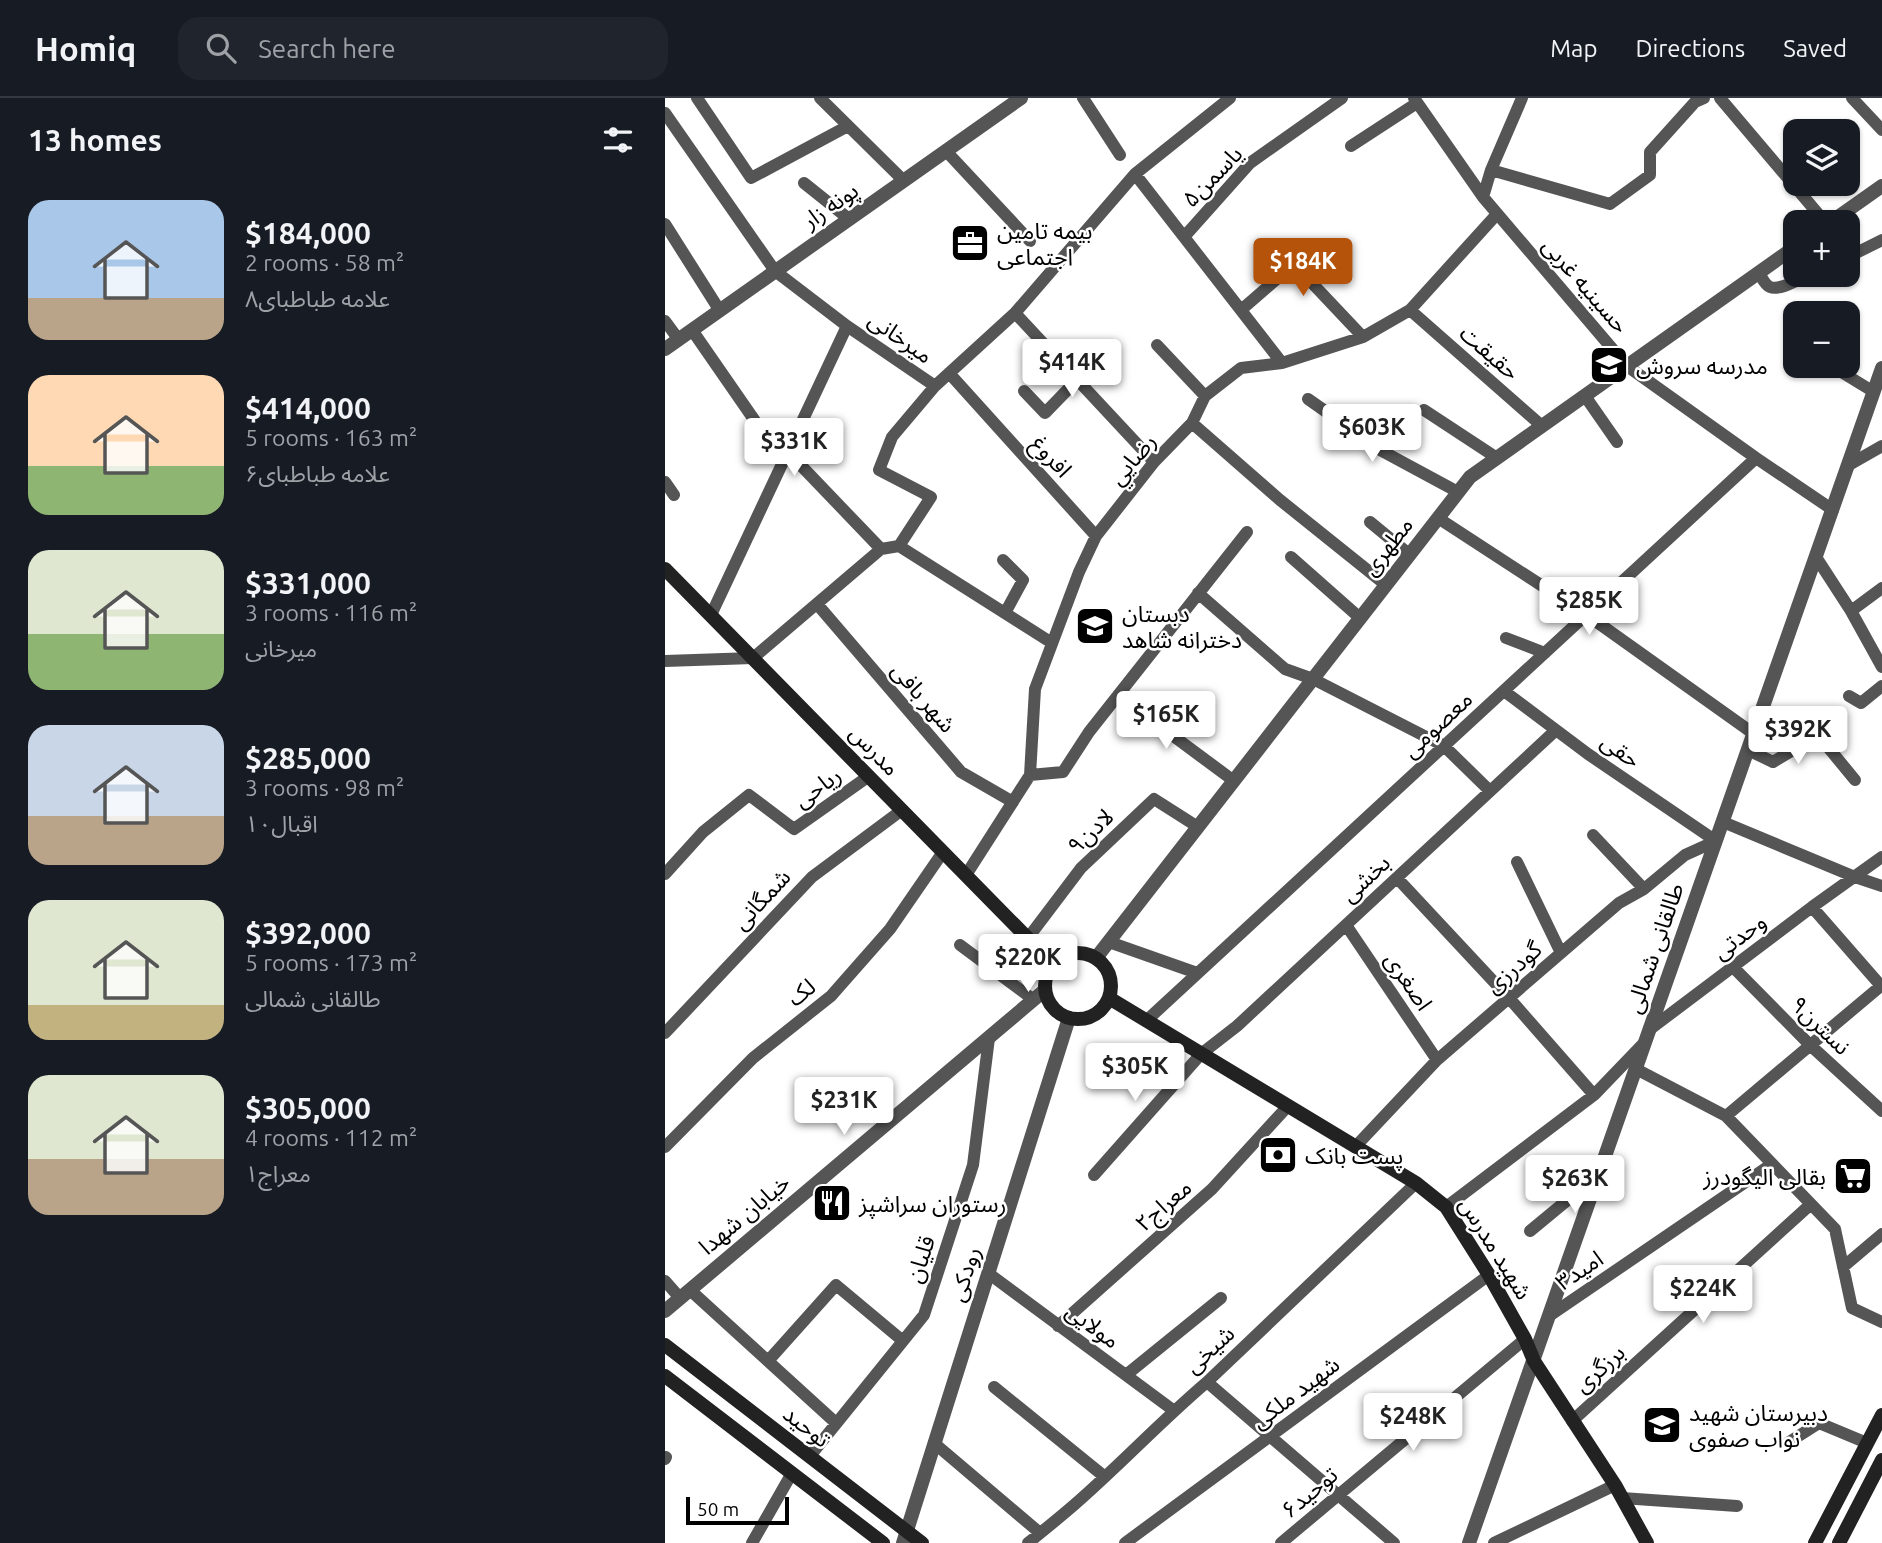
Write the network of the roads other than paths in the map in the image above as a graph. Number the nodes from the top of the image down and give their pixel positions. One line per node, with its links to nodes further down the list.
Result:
1 (697, 98): 13 (street)
2 (820, 98): 13 (street)
3 (1083, 98): 17 (street)
4 (1230, 98): 19 (street)
5 (1342, 98): 29 (street, یاسمن۵)
6 (1523, 98): 18 (street)
7 (1704, 98): 18 (street)
8 (1720, 98): 24 (street)
9 (1852, 98): 14 (street)
10 (1013, 100): 16 (street, پونه زار)
11 (1415, 100): 15 (street); 23 (street, حسینیه غربی)
12 (665, 113): 34 (street, میرخانی)
13 (848, 126): 20 (street)
14 (1882, 130)
15 (1351, 146)
16 (946, 151): 20 (street, پونه زار); 31 (street)
17 (1120, 155)
18 (1491, 170): 23 (street)
19 (1135, 174): 29 (street); 40 (street)
20 (904, 181): 27 (street, پونه زار)
21 (804, 183): 27 (street)
22 (1882, 186): 25 (street)
23 (1483, 197): 26 (street, حسینیه غربی)
24 (1815, 210)
25 (1848, 210)
26 (1497, 214): 38 (street, رضایي); 49 (street, حسینیه غربی)
27 (849, 219): 34 (street, پونه زار)
28 (665, 224): 39 (street)
29 (1184, 237): 37 (street)
30 (1882, 240): 32 (street)
31 (1030, 241)
32 (1860, 251)
33 (1783, 256): 35 (street, مطهری)
34 (775, 271): 39 (street, پونه زار); 42 (street, میرخانی)
35 (1759, 274): 36 (street); 49 (street, مطهری)
36 (1783, 286)
37 (1241, 310): 44 (street); 48 (street)
38 (1410, 310): 44 (street, رضایي); 63 (street, حقیقت)
39 (720, 311): 43 (street, پونه زار)
40 (1015, 313): 51 (street); 53 (street)
41 (665, 321): 45 (street)
42 (847, 326): 54 (street, میرخانی); 66 (street)
43 (692, 330): 45 (street, پونه زار); 61 (street)
44 (1363, 337): 48 (street, رضایي)
45 (679, 340): 47 (street, پونه زار)
46 (1157, 345): 57 (street)
47 (665, 349)
48 (1282, 363): 57 (street, رضایي)
49 (1627, 366): 58 (street, مطهری); 68 (street, حسینیه غربی)
50 (1882, 368): 56 (street, طالقانی شمالی)
51 (949, 373): 54 (street); 78 (street, افروغ)
52 (1851, 378): 56 (street)
53 (1077, 380): 55 (street); 69 (street)
54 (935, 386): 79 (street, میرخانی)
55 (1024, 391)
56 (1874, 392): 70 (street, طالقانی شمالی)
57 (1205, 396): 62 (street, رضایي)
58 (1585, 396): 63 (street, مطهری); 64 (street)
59 (1308, 399): 72 (street)
60 (1425, 410): 67 (street)
61 (755, 421)
62 (1192, 423): 69 (street, رضایي); 86 (street)
63 (1542, 426): 67 (street, مطهری)
64 (1617, 442)
65 (1882, 446): 70 (street)
66 (788, 452): 80 (street); 92 (street)
67 (1497, 458): 72 (street, مطهری)
68 (1756, 458): 74 (street, حسینیه غربی); 93 (street, معصومی)
69 (1154, 462): 78 (street, رضایي)
70 (1847, 466): 74 (street, طالقانی شمالی)
71 (665, 482): 73 (street)
72 (1458, 492): 75 (street, مطهری)
73 (674, 495)
74 (1833, 510): 83 (street, طالقانی شمالی)
75 (1439, 518): 81 (street, مطهری); 93 (street)
76 (1370, 522): 81 (street)
77 (1247, 532): 88 (street)
78 (1096, 536): 96 (street, رضایي)
79 (899, 546): 80 (street); 91 (street)
80 (881, 549): 89 (street)
81 (1410, 555): 86 (street, مطهری)
82 (1291, 557): 94 (street)
83 (1816, 557): 90 (street); 107 (street, طالقانی شمالی)
84 (1003, 560): 91 (street)
85 (665, 569): 92 (main road, مدرس)
86 (1386, 586): 94 (street, مطهری)
87 (1882, 588): 90 (street)
88 (1198, 593): 101 (street); 104 (street)
89 (817, 604): 98 (street); 115 (street, شهر بافی)
90 (1851, 611): 100 (street)
91 (1005, 613): 96 (street)
92 (711, 615): 98 (main road, مدرس)
93 (1587, 615): 97 (street, معصومی); 107 (street)
94 (1360, 618): 101 (street, مطهری)
95 (1506, 638): 97 (street)
96 (1052, 643): 110 (street, رضایي)
97 (1545, 653): 103 (street, معصومی)
98 (753, 659): 99 (street); 111 (main road, مدرس)
99 (665, 661)
100 (1882, 667)
101 (1313, 680): 108 (street); 113 (street, مطهری)
102 (1882, 686): 105 (street)
103 (1504, 691): 106 (street, حقی); 108 (street, معصومی)
104 (1118, 695): 110 (street); 113 (street)
105 (1849, 696)
106 (1556, 730): 114 (street, بخشی); 120 (street, حقی)
107 (1753, 734): 109 (street, طالقانی شمالی)
108 (1444, 746): 114 (street); 139 (street, معصومی)
109 (1748, 750): 112 (street); 117 (street, طالقانی شمالی)
110 (1030, 775): 115 (street, رضایي)
111 (869, 776): 116 (main road, مدرس); 124 (street, ریاحی)
112 (1855, 780)
113 (1234, 781): 118 (street, مطهری)
114 (1490, 791): 127 (street, بخشی)
115 (1013, 802): 125 (street, رضایي)
116 (902, 810): 121 (main road, مدرس); 147 (street, شمگانی)
117 (1723, 822): 120 (street, طالقانی شمالی); 126 (street)
118 (1198, 827): 132 (street, لادن۹); 133 (street, مطهری)
119 (1593, 835): 129 (street)
120 (1716, 841): 129 (street, گودرزی); 148 (street, طالقانی شمالی)
121 (943, 852): 125 (main road, مدرس); 158 (street, لک)
122 (1882, 857): 126 (street, وحدتی)
123 (1517, 862): 135 (street)
124 (665, 874)
125 (966, 875): 132 (main road, مدرس)
126 (1855, 877): 128 (street); 130 (street, وحدتی)
127 (1397, 878): 131 (street, بخشی); 143 (street)
128 (1882, 886)
129 (1644, 889): 135 (street, گودرزی)
130 (1812, 907): 138 (street, وحدتی); 140 (street)
131 (1346, 925): 151 (street, بخشی); 152 (street, اصغری)
132 (1028, 938): 137 (main road, مدرس)
133 (1109, 942): 136 (street, مطهری); 139 (street)
134 (960, 945): 144 (street)
135 (1561, 953): 143 (street, گودرزی)
136 (1096, 958): 137 (main road); 142 (main road)
137 (1053, 964): 141 (main road)
138 (1733, 967): 148 (street, وحدتی); 150 (street, نسترن۹)
139 (1198, 973): 146 (street, معصومی)
140 (1882, 986): 150 (street)
141 (1045, 990): 144 (street, خیابان شهدا); 145 (main road)
142 (1109, 998): 145 (main road); 146 (main road, شهید مدرس)
143 (1509, 998): 152 (street, گودرزی); 154 (street)
144 (1034, 1000): 149 (street, خیابان شهدا)
145 (1069, 1018): 169 (street, رودکی)
146 (1146, 1021): 151 (main road, شهید مدرس)
147 (665, 1033)
148 (1647, 1036): 153 (street, طالقانی شمالی); 154 (street, وحدتی)
149 (989, 1038): 172 (street, خیابان شهدا); 179 (street, قلیان)
150 (1810, 1045): 156 (street, نسترن۹); 157 (street)
151 (1201, 1054): 155 (main road, شهید مدرس); 162 (street, بخشی)
152 (1437, 1060): 159 (street, گودرزی)
153 (1636, 1069): 157 (street); 161 (street, طالقانی شمالی)
154 (1594, 1095): 165 (street, وحدتی)
155 (1288, 1106): 159 (main road, شهید مدرس); 177 (street, معراج۲)
156 (1882, 1111)
157 (1726, 1116): 160 (street)
158 (665, 1147)
159 (1356, 1147): 163 (main road, شهید مدرس)
160 (1772, 1164): 164 (street); 175 (street, امید۳)
161 (1599, 1174): 166 (street); 175 (street, طالقانی شمالی)
162 (1094, 1175)
163 (1416, 1183): 165 (main road, شهید مدرس); 185 (street, شیخی)
164 (1811, 1204): 168 (street); 189 (street, برزگری)
165 (1447, 1207): 170 (main road, شهید مدرس)
166 (1530, 1231)
167 (1882, 1234): 168 (street)
168 (1843, 1267): 176 (street)
169 (988, 1273): 177 (street, مولایی); 192 (street, رودکی)
170 (1489, 1275): 178 (main road, شهید مدرس); 191 (street, شهید ملکی)
171 (665, 1281): 172 (street)
172 (685, 1294): 174 (street, خیابان شهدا); 181 (street)
173 (1221, 1298): 183 (street)
174 (665, 1311)
175 (1549, 1316): 182 (street, طالقانی شمالی)
176 (1882, 1322)
177 (1058, 1326): 183 (street, مولایی)
178 (1525, 1339): 182 (main road, شهید مدرس); 200 (street, توحید۶)
179 (903, 1341): 181 (street); 190 (street, قلیان)
180 (665, 1345): 195 (main road, توحید)
181 (768, 1361): 190 (street)
182 (1534, 1361): 189 (main road, شهید مدرس); 211 (street, طالقانی شمالی)
183 (1126, 1374): 187 (street, مولایی)
184 (665, 1376): 197 (main road, توحید)
185 (1207, 1382): 187 (street, شیخی); 191 (street)
186 (994, 1387): 198 (street)
187 (1173, 1410): 198 (street, شیخی)
188 (1882, 1415): 193 (main road)
189 (1572, 1421): 199 (main road, شهید مدرس)
190 (836, 1423): 195 (street, قلیان)
191 (1270, 1437): 200 (street); 208 (street, شهید ملکی)
192 (935, 1443): 202 (street); 203 (street, رودکی)
193 (1867, 1443): 194 (street); 214 (main road)
194 (1786, 1444)
195 (810, 1457): 203 (main road, توحید)
196 (1882, 1460): 215 (main road)
197 (792, 1474): 204 (street); 205 (main road, توحید)
198 (1105, 1477): 202 (street, شیخی)
199 (1618, 1492): 201 (street); 212 (street); 213 (main road, شهید مدرس)
200 (1338, 1495): 209 (street, توحید۶); 210 (street)
201 (1737, 1506)
202 (1040, 1533): 207 (street, شیخی)
203 (905, 1537): 206 (main road, توحید)
204 (752, 1543)
205 (883, 1543)
206 (922, 1543)
207 (1028, 1543)
208 (1125, 1543)
209 (1281, 1543)
210 (1394, 1543)
211 (1469, 1543)
212 (1494, 1543)
213 (1647, 1543)
214 (1815, 1543)
215 (1839, 1543)

